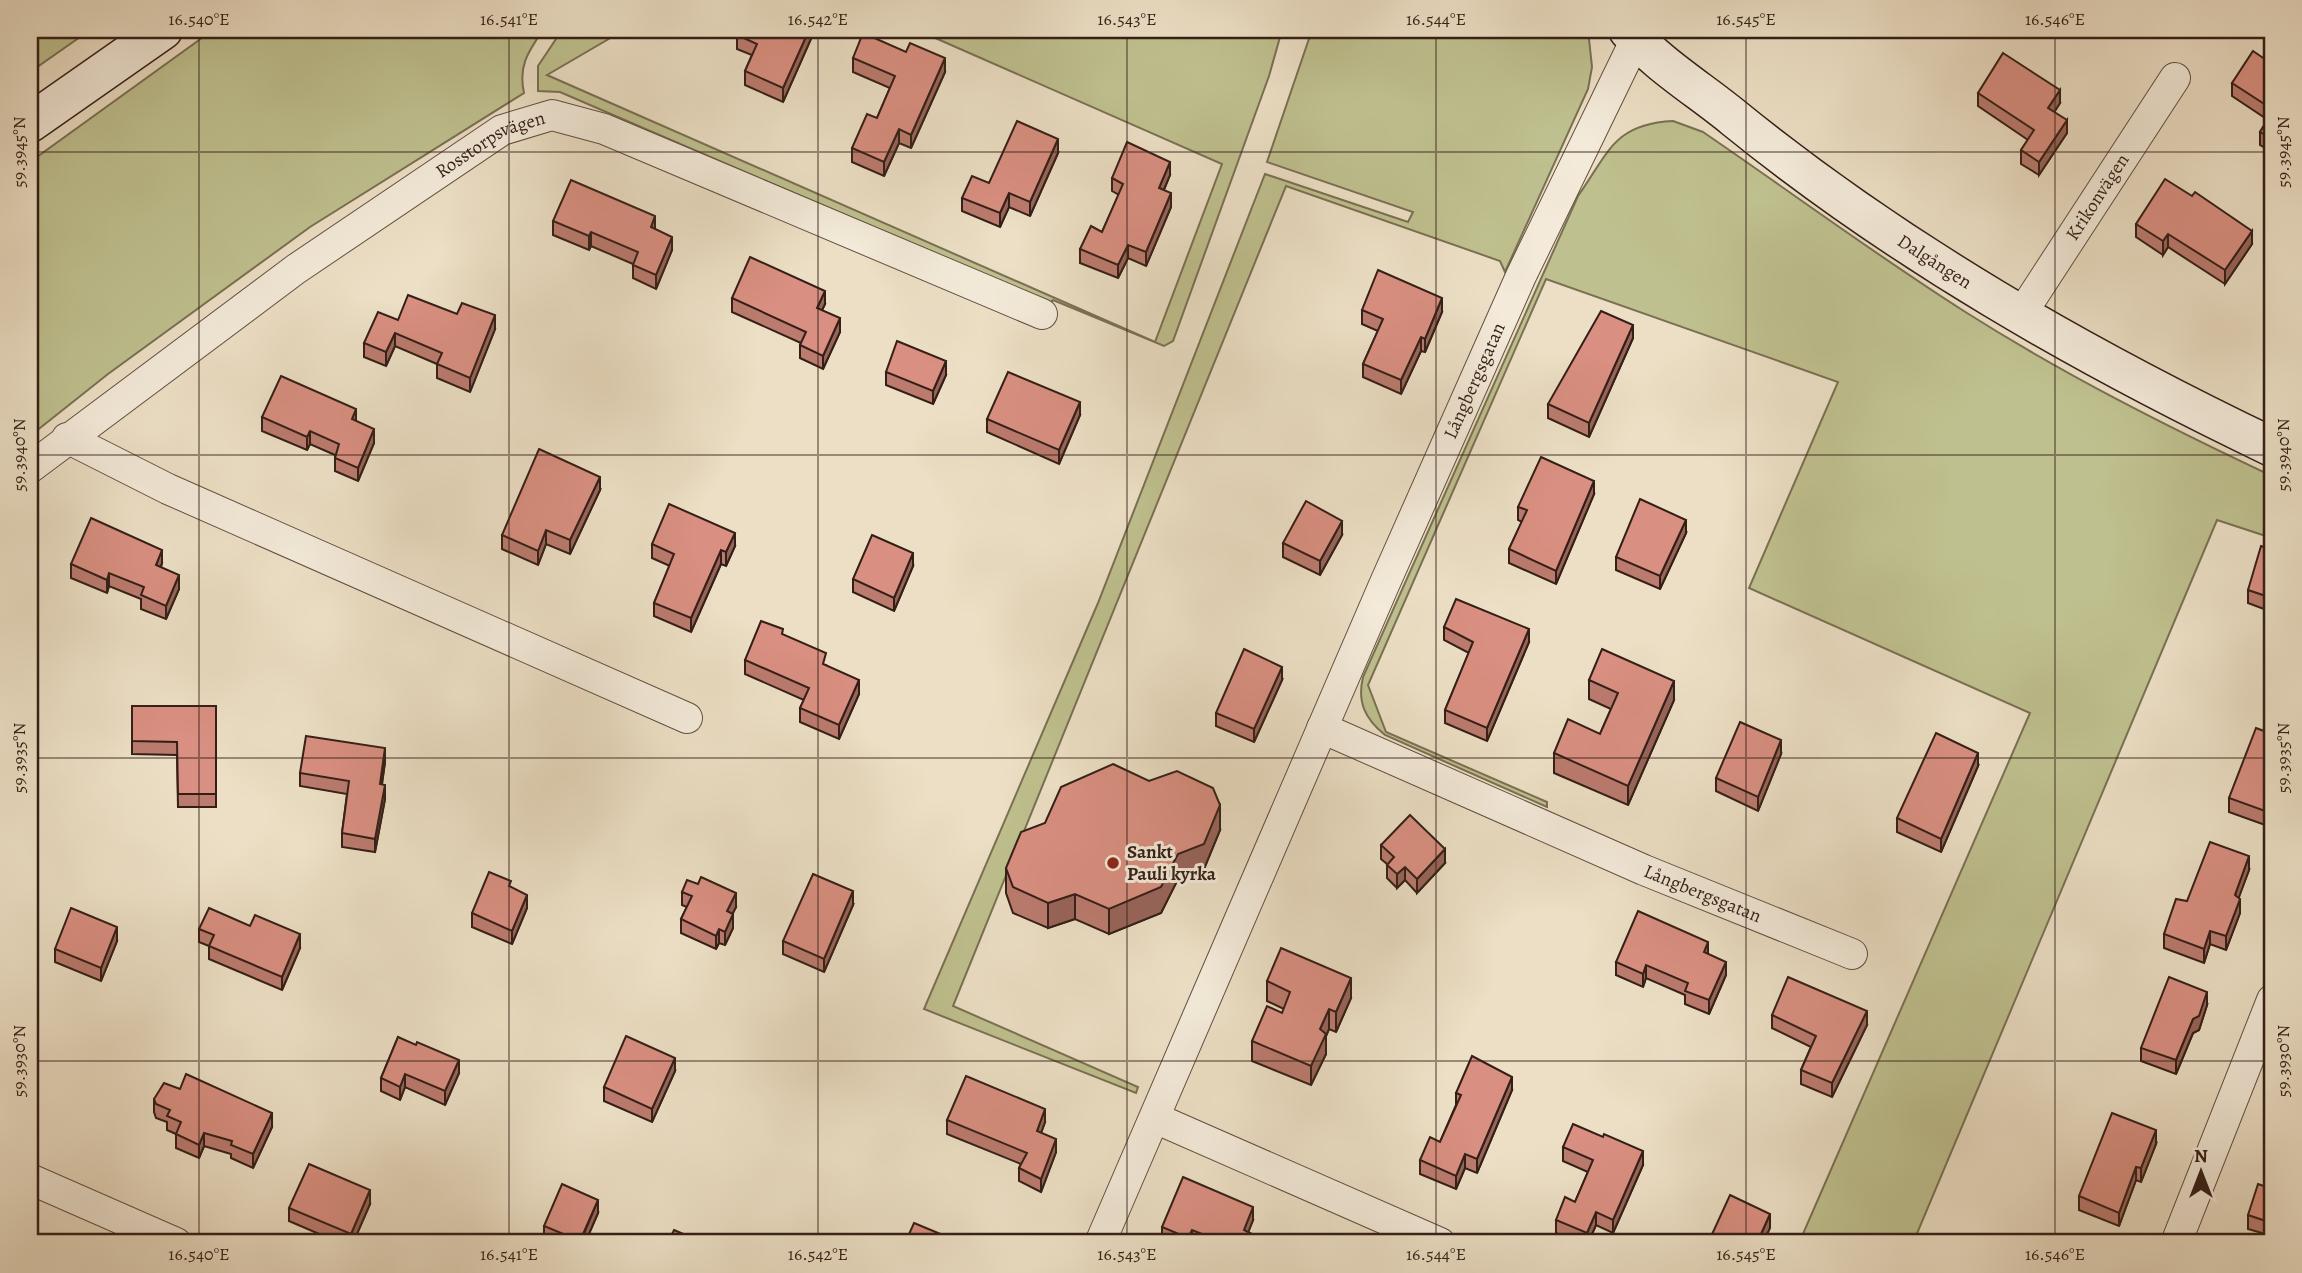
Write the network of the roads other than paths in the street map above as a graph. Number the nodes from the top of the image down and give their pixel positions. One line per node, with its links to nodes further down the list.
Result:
1 (163, 30): 4 (street)
2 (1632, 34): 6 (street, Dalgången); 11 (street, Långbergsgatan)
3 (2175, 78): 6 (street, Krikonvägen)
4 (30, 123)
5 (1042, 314): 7 (street, Rosstorpsvägen)
6 (2020, 316): 8 (street, Dalgången)
7 (67, 438): 9 (street, Rosstorpsvägen); 10 (street)
8 (2272, 447)
9 (30, 468)
10 (687, 718)
11 (1322, 728): 12 (street, Långbergsgatan); 14 (street, Långbergsgatan)
12 (1852, 954)
13 (2272, 1000): 19 (street)
14 (1155, 1118): 17 (street, Långbergsgatan); 18 (street)
15 (30, 1179): 16 (street)
16 (176, 1243)
17 (1100, 1243)
18 (1440, 1243)
19 (2176, 1243)

